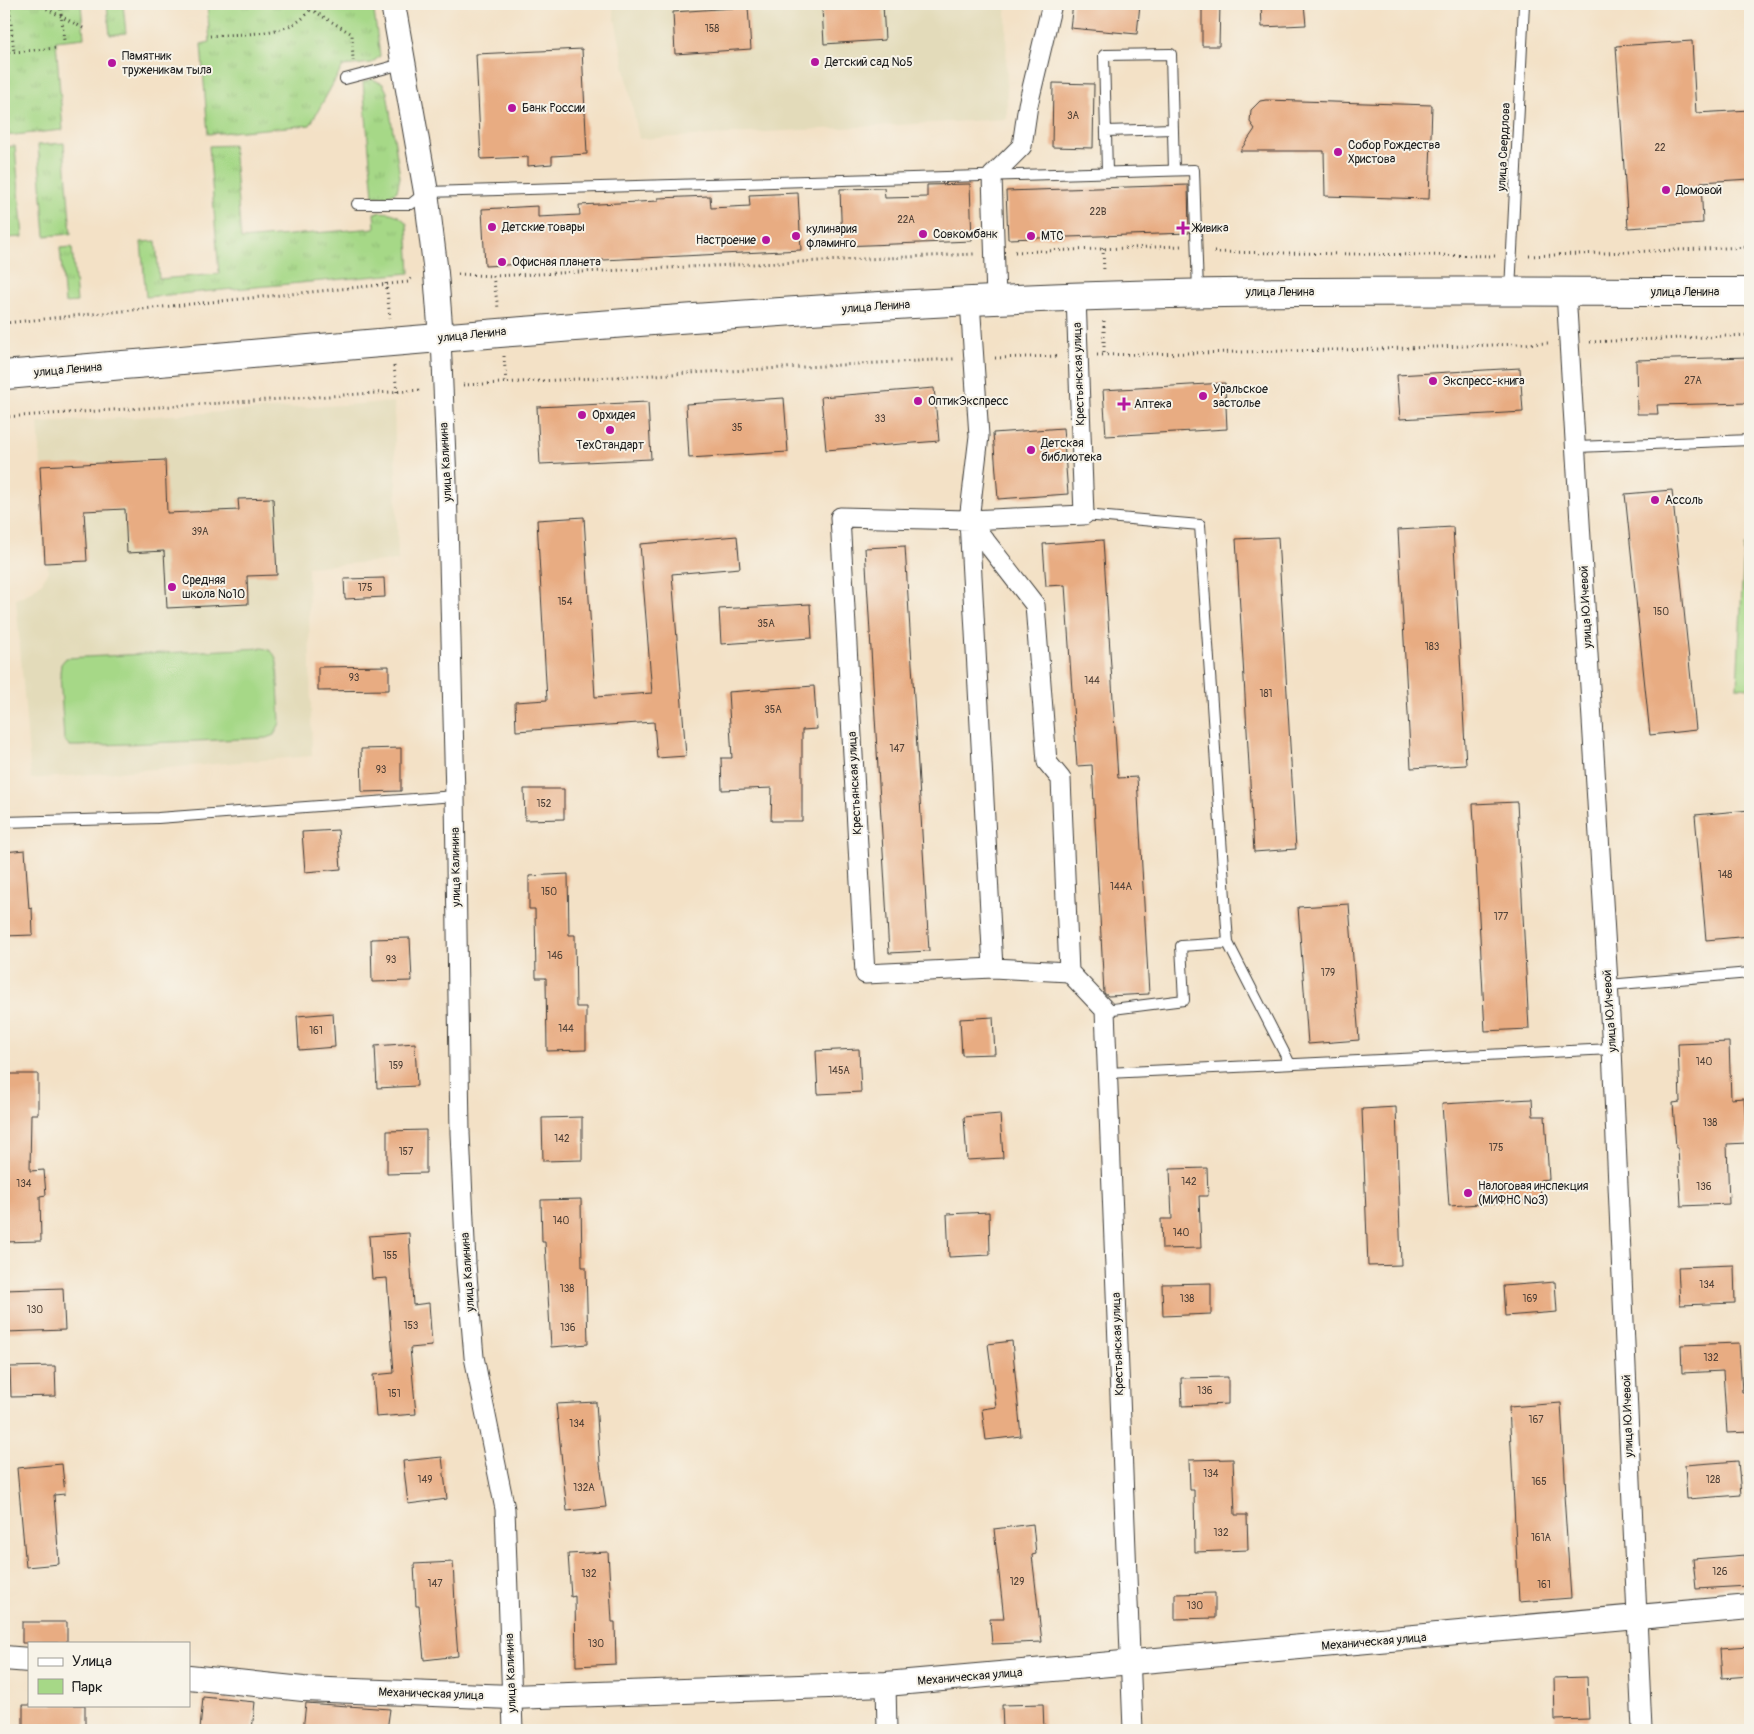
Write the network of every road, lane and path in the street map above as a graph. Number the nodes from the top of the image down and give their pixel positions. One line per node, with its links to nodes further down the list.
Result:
1 (9, 4): 15 (path)
2 (38, 4): 10 (path)
3 (60, 4): 10 (path)
4 (302, 4): 9 (path)
5 (313, 4): 9 (path)
6 (393, 4): 17 (street, улица Калинина)
7 (1052, 4): 23 (street)
8 (1524, 4): 29 (lane, улица Свердлова)
9 (311, 9): 12 (path); 18 (path)
10 (62, 17): 11 (path); 13 (path)
11 (83, 28)
12 (210, 36)
13 (64, 40)
14 (56, 48): 15 (path)
15 (14, 52): 16 (path)
16 (4, 53)
17 (402, 64): 18 (lane); 24 (street, улица Калинина)
18 (349, 78)
19 (1173, 129): 20 (lane); 20 (lane); 21 (lane)
20 (1106, 131): 22 (lane)
21 (1174, 170): 22 (lane); 26 (lane)
22 (1107, 172): 23 (lane)
23 (992, 176): 24 (lane); 28 (street)
24 (426, 192): 25 (lane); 30 (street, улица Калинина)
25 (357, 204)
26 (1197, 245): 28 (path); 29 (path); 31 (lane)
27 (1750, 247): 29 (path)
28 (994, 253): 30 (path); 36 (street)
29 (1511, 257): 32 (lane, улица Свердлова)
30 (436, 273): 37 (path); 39 (street, улица Калинина)
31 (1198, 292): 32 (main road, улица Ленина); 35 (main road, улица Ленина)
32 (1510, 292): 33 (main road, улица Ленина)
33 (1566, 292): 34 (main road, улица Ленина); 40 (street, улица Ю.Ичевой)
34 (1750, 292)
35 (1076, 297): 36 (main road, улица Ленина); 41 (street, Крестьянская улица)
36 (983, 300): 39 (main road, улица Ленина); 42 (street)
37 (4, 324)
38 (1750, 335): 40 (path)
39 (441, 338): 43 (main road, улица Ленина); 44 (street, улица Калинина)
40 (1570, 342): 41 (path); 47 (street, улица Ю.Ичевой)
41 (1079, 356): 42 (path); 48 (street, Крестьянская улица)
42 (974, 358): 44 (path); 49 (street)
43 (4, 375)
44 (442, 388): 45 (path); 50 (street, улица Калинина)
45 (4, 417)
46 (1750, 440): 47 (lane)
47 (1577, 447): 56 (street, улица Ю.Ичевой)
48 (1084, 515): 49 (street, Крестьянская улица); 52 (lane)
49 (969, 520): 53 (street); 53 (street, Крестьянская улица); 54 (street)
50 (455, 796): 51 (lane); 68 (street, улица Калинина)
51 (4, 822)
52 (1228, 943): 57 (lane); 59 (lane)
53 (993, 968): 54 (street, Крестьянская улица)
54 (1069, 972): 57 (street)
55 (1750, 973): 56 (lane)
56 (1608, 985): 58 (street, улица Ю.Ичевой)
57 (1105, 1010): 60 (street, Крестьянская улица)
58 (1612, 1049): 59 (lane); 62 (street, улица Ю.Ичевой)
59 (1290, 1064): 60 (lane)
60 (1107, 1073): 65 (street, Крестьянская улица)
61 (1750, 1607): 62 (street, Механическая улица)
62 (1636, 1618): 65 (street, Механическая улица); 72 (street, улица Ю.Ичевой)
63 (4, 1658): 64 (street)
64 (28, 1660)
65 (1131, 1664): 67 (street, Механическая улица); 71 (street, Крестьянская улица)
66 (190, 1677): 68 (street, Механическая улица)
67 (886, 1684): 68 (street, Механическая улица); 70 (street)
68 (511, 1696): 69 (street, улица Калинина)
69 (513, 1730)
70 (887, 1730)
71 (1132, 1730)
72 (1642, 1730)

